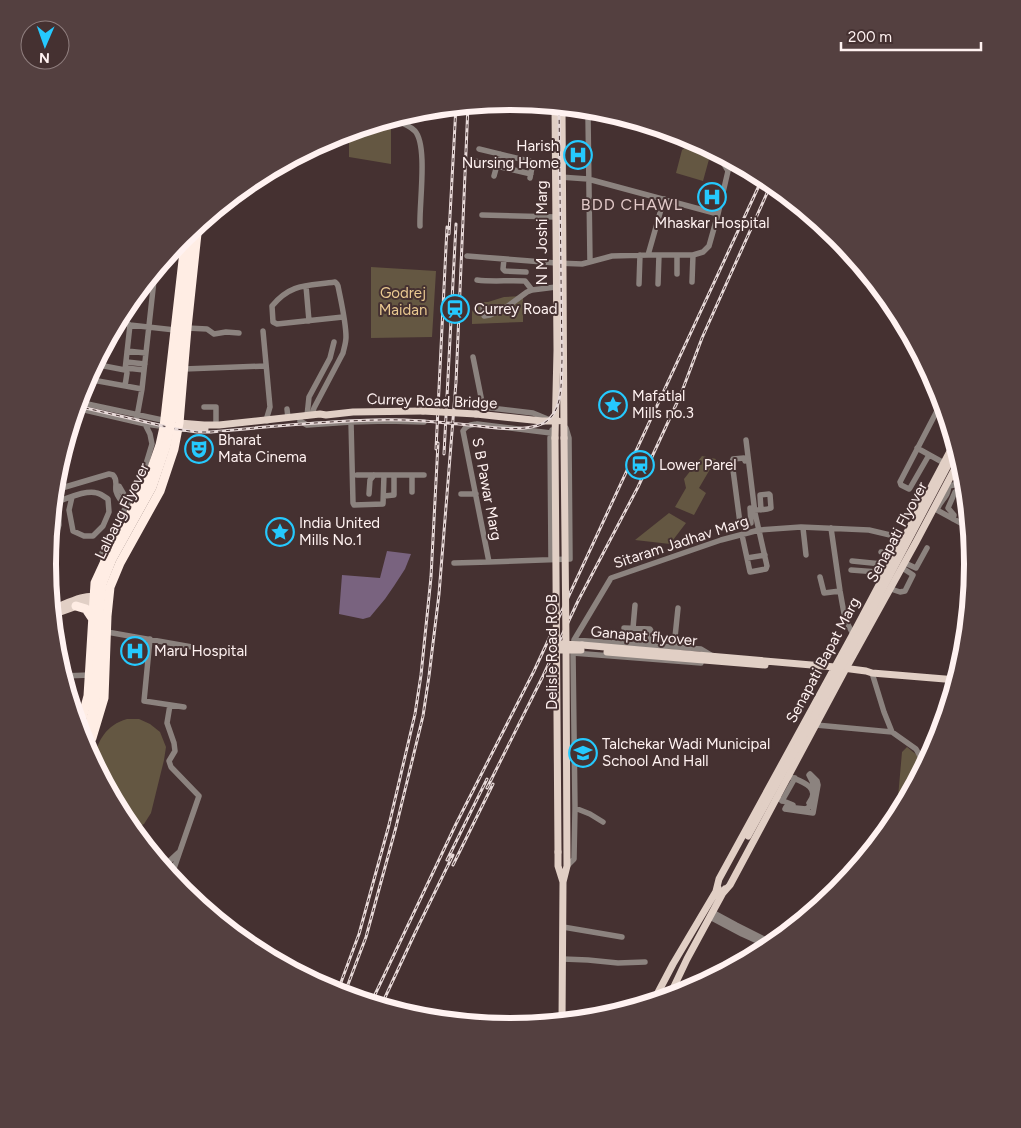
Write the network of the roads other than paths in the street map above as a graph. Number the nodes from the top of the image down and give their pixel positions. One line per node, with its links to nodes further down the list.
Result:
1 (558, 113): 9 (main road, N M Joshi Marg)
2 (558, 113): 15 (main road, N M Joshi Marg)
3 (588, 116): 16 (street)
4 (403, 123): 29 (street)
5 (479, 149): 6 (street)
6 (500, 154): 8 (street); 11 (street)
7 (475, 161): 11 (street)
8 (533, 162): 9 (street); 11 (street)
9 (555, 164): 15 (main road, N M Joshi Marg)
10 (725, 164): 13 (street)
11 (497, 166): 14 (street)
12 (729, 166): 13 (street)
13 (728, 170): 18 (street)
14 (494, 176)
15 (559, 177): 16 (street); 24 (main road, N M Joshi Marg); 42 (main road, N M Joshi Marg)
16 (588, 179): 17 (street); 41 (street)
17 (664, 199): 18 (street); 34 (street)
18 (718, 214): 39 (street)
19 (482, 215): 20 (street)
20 (496, 215): 21 (street); 25 (street)
21 (511, 216): 22 (street); 26 (street)
22 (524, 216): 23 (street); 27 (street)
23 (539, 217): 24 (street); 28 (street)
24 (556, 217): 42 (main road, N M Joshi Marg)
25 (496, 223)
26 (511, 224)
27 (524, 224)
28 (539, 225)
29 (420, 226)
30 (197, 236): 59 (highway)
31 (193, 240): 188 (highway, Lalbaug Flyover, bridge)
32 (186, 246): 186 (highway, Lalbaug Flyover, bridge)
33 (185, 247): 60 (highway)
34 (648, 254): 35 (street); 36 (street)
35 (640, 255): 41 (street); 48 (street)
36 (659, 255): 38 (street); 49 (street)
37 (467, 256): 40 (street)
38 (677, 257): 39 (street); 44 (street)
39 (692, 257): 47 (street)
40 (504, 259): 42 (street); 43 (street)
41 (590, 262): 42 (street)
42 (559, 263): 51 (main road, N M Joshi Marg); 88 (main road, N M Joshi Marg)
43 (526, 272)
44 (677, 274)
45 (476, 280): 52 (street)
46 (154, 282): 58 (street)
47 (692, 282)
48 (639, 284)
49 (658, 284)
50 (306, 286): 54 (street); 55 (street); 55 (street)
51 (556, 287): 52 (street); 87 (main road, N M Joshi Marg)
52 (532, 290): 53 (street)
53 (483, 308)
54 (343, 317): 55 (street); 83 (street)
55 (310, 321)
56 (126, 322): 58 (street)
57 (125, 325): 64 (street)
58 (150, 327): 60 (street); 65 (street)
59 (187, 328): 62 (street); 70 (highway)
60 (175, 330): 93 (highway)
61 (263, 331): 68 (street)
62 (239, 333)
63 (334, 342): 83 (street)
64 (129, 351): 65 (street); 69 (street)
65 (145, 353): 71 (street)
66 (473, 357): 78 (street)
67 (102, 366): 69 (street)
68 (266, 366): 70 (street); 85 (street)
69 (128, 367): 71 (street); 73 (street)
70 (184, 369): 95 (highway)
71 (143, 370): 74 (street)
72 (95, 381): 73 (street)
73 (125, 386): 74 (street)
74 (142, 388): 82 (street)
75 (86, 404): 82 (street)
76 (464, 405): 78 (street)
77 (204, 407): 94 (street)
78 (483, 407): 87 (street)
79 (287, 409): 84 (street)
80 (938, 409): 99 (street)
81 (83, 410): 89 (street)
82 (137, 415): 89 (street); 93 (street)
83 (312, 416): 84 (main road); 86 (main road); 87 (main road, Currey Road Bridge, bridge)
84 (288, 418): 85 (main road)
85 (267, 420): 94 (main road)
86 (300, 421): 90 (street); 95 (main road)
87 (553, 421): 88 (main road, Currey Road Bridge); 96 (main road, N M Joshi Marg)
88 (564, 421): 97 (main road, N M Joshi Marg); 145 (street, S B Pawar Marg)
89 (136, 422): 92 (street)
90 (351, 422): 91 (street); 123 (street)
91 (424, 422)
92 (145, 424): 93 (street); 126 (street)
93 (165, 424): 95 (street); 126 (highway)
94 (216, 425): 95 (main road)
95 (179, 426): 157 (highway)
96 (553, 436): 121 (street, S B Pawar Marg); 145 (street); 173 (main road, Delisle Road ROB, bridge)
97 (564, 438): 175 (main road, Delisle Road ROB, bridge)
98 (746, 440): 103 (street)
99 (917, 448): 101 (street); 101 (street)
100 (950, 451): 105 (main road, Senapati Bapat Marg)
101 (929, 455): 105 (street)
102 (952, 458): 199 (main road, Senapati Flyover, bridge)
103 (746, 461): 128 (street); 128 (street)
104 (953, 461): 105 (main road)
105 (944, 462): 116 (main road, Senapati Bapat Marg)
106 (953, 464): 199 (main road, Senapati Flyover, bridge)
107 (955, 470): 122 (main road, Senapati Bapat Marg)
108 (357, 475): 112 (street)
109 (384, 475): 110 (street); 112 (street); 123 (street)
110 (394, 475): 111 (street); 123 (street)
111 (412, 475): 113 (street); 118 (street)
112 (374, 476): 119 (street)
113 (424, 476)
114 (958, 484): 122 (street)
115 (63, 488): 126 (street)
116 (930, 491): 122 (street); 137 (main road, Senapati Bapat Marg)
117 (959, 491): 130 (street)
118 (412, 492)
119 (369, 494)
120 (461, 494): 121 (street)
121 (476, 494): 147 (street, S B Pawar Marg)
122 (944, 495): 130 (street); 138 (main road, Senapati Bapat Marg)
123 (384, 496)
124 (72, 497): 124 (street); 125 (street)
125 (61, 502)
126 (130, 508): 156 (highway)
127 (762, 510): 128 (street)
128 (753, 512): 135 (street)
129 (59, 515): 134 (street)
130 (953, 520): 131 (street)
131 (963, 525)
132 (802, 528): 133 (street, Sitaram Jadhav Marg); 135 (street, Sitaram Jadhav Marg); 142 (street)
133 (831, 528): 137 (street, Sitaram Jadhav Marg); 155 (street)
134 (58, 529)
135 (759, 530): 136 (street, Sitaram Jadhav Marg); 141 (street)
136 (742, 534): 144 (street); 169 (street, Sitaram Jadhav Marg)
137 (904, 538): 138 (street, Sitaram Jadhav Marg); 143 (main road, Senapati Bapat Marg)
138 (916, 542): 150 (main road, Senapati Bapat Marg)
139 (927, 548): 150 (street)
140 (881, 552): 143 (street)
141 (765, 555): 144 (street); 144 (street)
142 (806, 555)
143 (896, 555): 167 (main road, Senapati Bapat Marg)
144 (747, 558)
145 (551, 559): 147 (street, S B Pawar Marg)
146 (852, 561): 149 (street)
147 (489, 562): 148 (street)
148 (454, 563)
149 (882, 564)
150 (904, 567): 154 (main road, Senapati Bapat Marg); 154 (street)
151 (851, 570): 152 (street)
152 (878, 572)
153 (820, 577): 155 (street)
154 (890, 589): 170 (main road, Senapati Bapat Marg)
155 (840, 591): 167 (street)
156 (94, 600): 157 (main road); 158 (main road); 163 (highway)
157 (109, 600): 166 (highway)
158 (79, 603): 160 (main road); 162 (main road); 163 (highway)
159 (635, 605): 165 (street)
160 (58, 608)
161 (678, 608): 174 (street)
162 (59, 612)
163 (92, 618): 180 (highway)
164 (624, 628): 165 (street)
165 (633, 628): 171 (street)
166 (107, 632): 168 (street); 191 (highway)
167 (853, 634): 170 (street); 177 (main road, Senapati Bapat Marg)
168 (150, 640): 172 (street); 183 (street)
169 (574, 640): 171 (street); 175 (street)
170 (862, 640): 178 (main road, Senapati Bapat Marg)
171 (650, 645): 174 (street)
172 (192, 647)
173 (556, 647): 175 (main road, Ganapat flyover, bridge); 202 (main road, Delisle Road ROB, bridge)
174 (674, 647): 176 (street)
175 (568, 649): 176 (main road, Ganapat flyover, bridge); 176 (street); 197 (street); 203 (main road, Delisle Road ROB)
176 (710, 658): 177 (main road, Ganapat flyover)
177 (834, 669): 178 (main road, Ganapat flyover); 187 (main road, Senapati Bapat Marg)
178 (845, 670): 179 (main road, Ganapat flyover); 189 (main road, Senapati Bapat Marg)
179 (871, 673): 182 (main road, Ganapat flyover); 190 (street)
180 (90, 675): 181 (street); 185 (highway)
181 (70, 676)
182 (950, 679)
183 (170, 705): 184 (street); 200 (street)
184 (184, 707)
185 (83, 719)
186 (84, 720)
187 (807, 720): 189 (street); 206 (main road, Senapati Bapat Marg)
188 (84, 721)
189 (816, 725): 190 (street); 193 (main road, Senapati Bapat Marg)
190 (892, 732): 192 (street)
191 (91, 739)
192 (921, 758)
193 (792, 777): 194 (street); 195 (main road, Senapati Bapat Marg)
194 (812, 790): 196 (street); 196 (street)
195 (780, 800): 196 (street); 206 (main road, Senapati Bapat Marg)
196 (811, 802)
197 (575, 808): 198 (street); 203 (street)
198 (603, 822)
199 (750, 837): 206 (main road, Senapati Flyover)
200 (180, 852): 201 (street); 204 (street)
201 (168, 863)
202 (558, 866): 203 (main road); 205 (main road, Delisle Road ROB)
203 (567, 866): 205 (main road, Delisle Road ROB)
204 (174, 869)
205 (563, 882): 208 (main road)
206 (719, 892): 207 (main road); 213 (main road)
207 (711, 914): 210 (street); 213 (main road)
208 (563, 927): 209 (street); 211 (main road)
209 (622, 937)
210 (764, 941)
211 (563, 959): 212 (street); 218 (main road)
212 (645, 962)
213 (677, 969): 214 (main road); 215 (main road); 216 (main road); 217 (main road)
214 (672, 989)
215 (669, 990)
216 (664, 991)
217 (659, 993)
218 (562, 1015)

